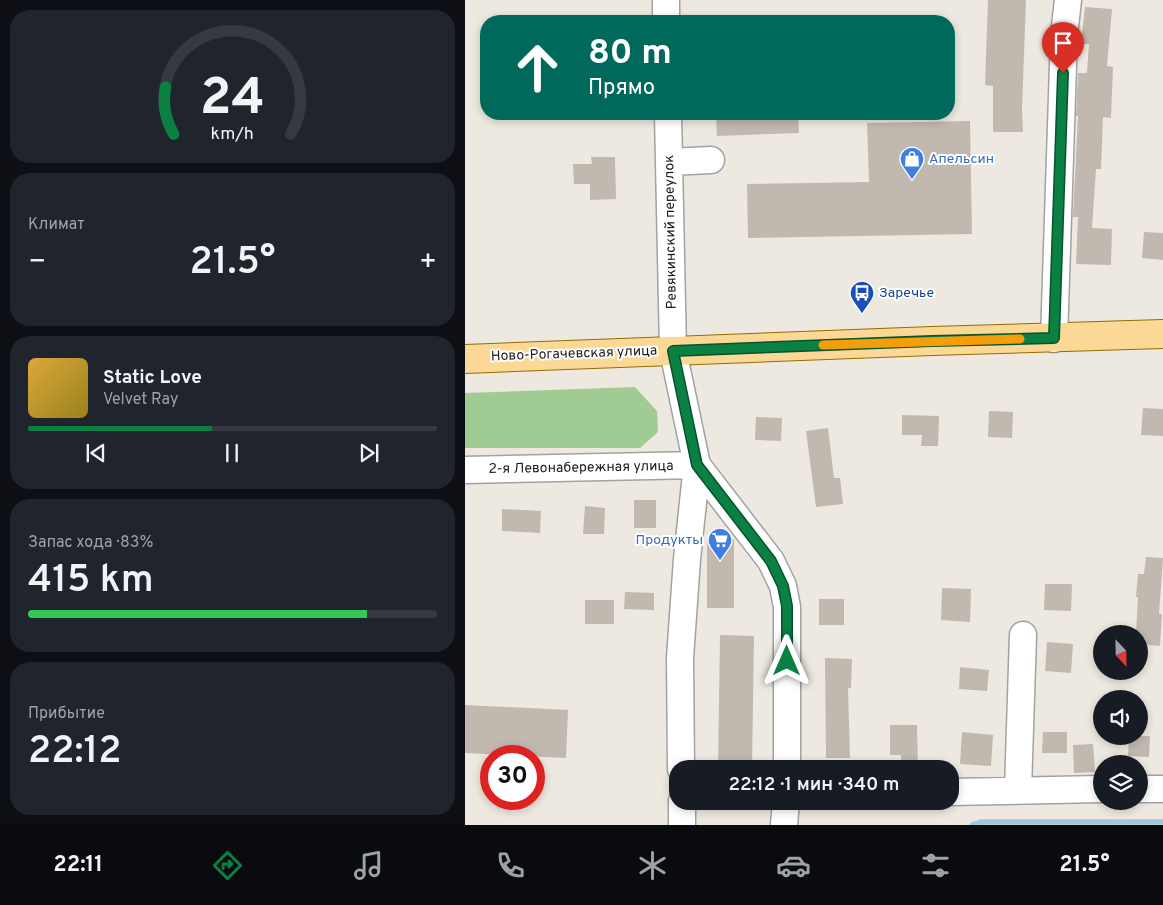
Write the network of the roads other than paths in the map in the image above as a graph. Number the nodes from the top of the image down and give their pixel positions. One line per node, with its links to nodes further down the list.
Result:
1 (666, 0): 3 (street)
2 (1068, 0): 8 (street)
3 (666, 15)
4 (668, 120): 6 (street, Ревякинский переулок)
5 (711, 160): 6 (street)
6 (669, 162): 9 (street, Ревякинский переулок)
7 (1163, 334): 8 (main road, Ново-Рогачевская улица)
8 (1054, 338): 9 (main road, Ново-Рогачевская улица)
9 (673, 351): 10 (main road, Ново-Рогачевская улица); 11 (street, Ревякинский переулок)
10 (465, 359)
11 (697, 465): 12 (street, 2-я Левонабережная улица); 14 (street); 15 (street)
12 (465, 470)
13 (1023, 635): 19 (street)
14 (681, 760)
15 (787, 760)
16 (1163, 788): 18 (street)
17 (1093, 789): 19 (street)
18 (1148, 789)
19 (1018, 790): 20 (street)
20 (959, 792)
21 (682, 810): 23 (street)
22 (785, 810): 24 (street)
23 (682, 825)
24 (783, 825)

